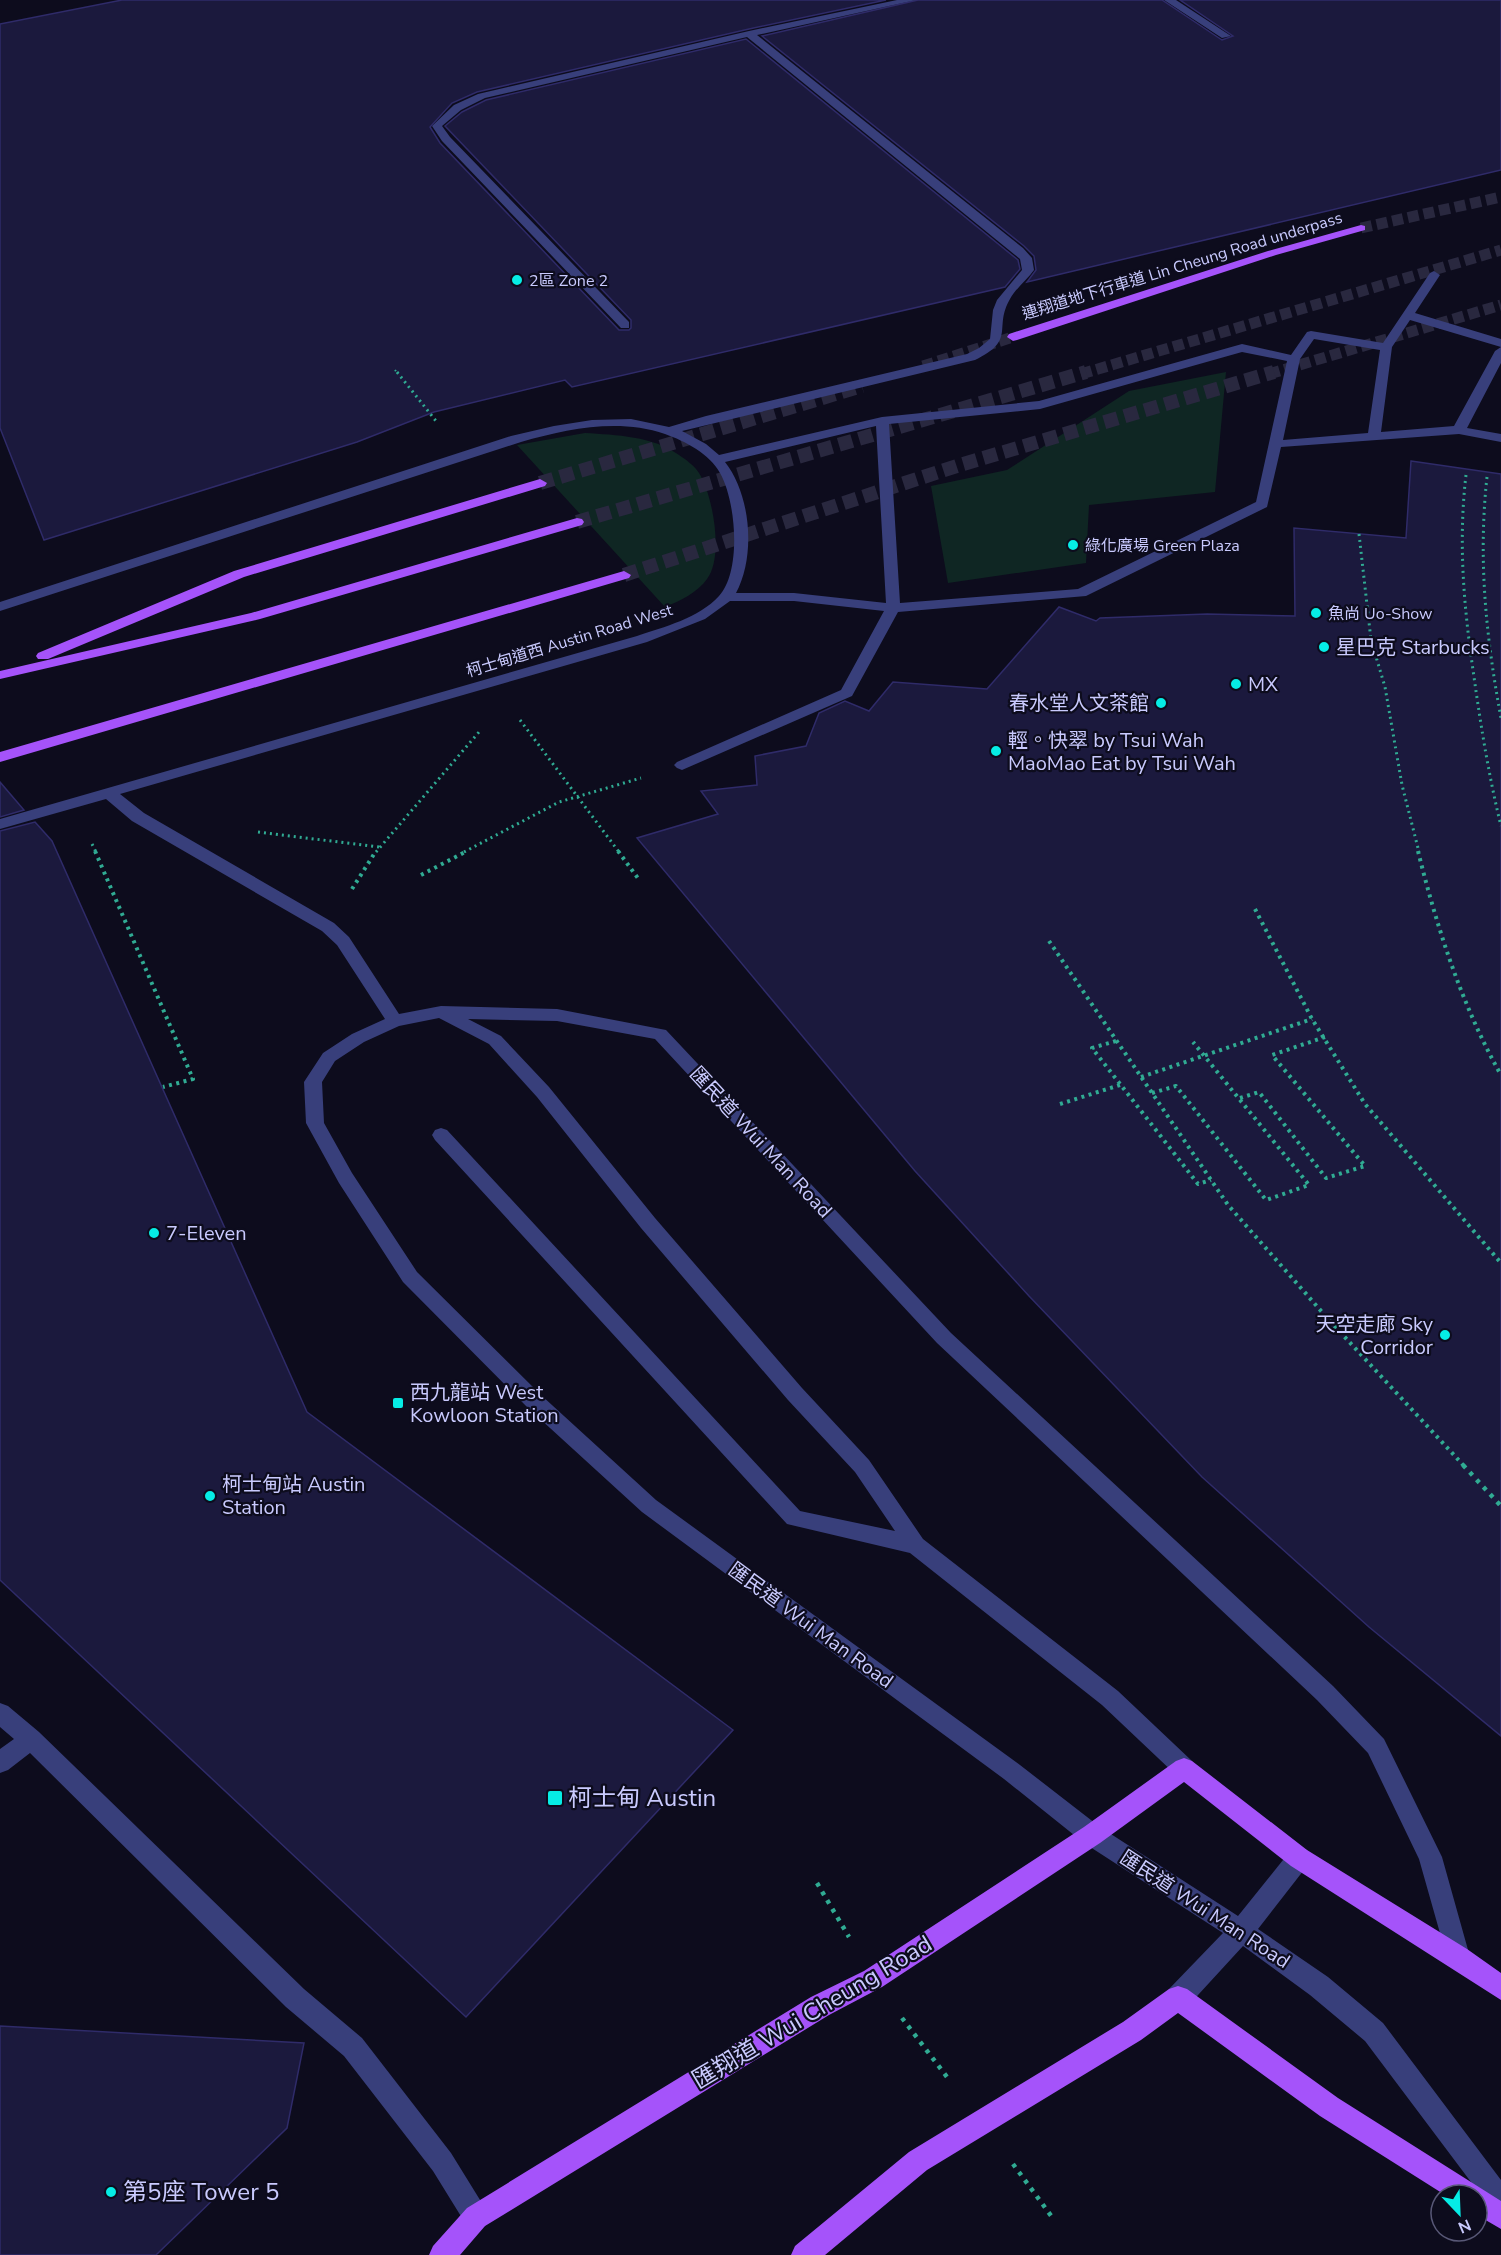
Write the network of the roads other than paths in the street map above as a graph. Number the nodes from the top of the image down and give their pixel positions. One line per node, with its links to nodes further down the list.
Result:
1 (911, 0): 3 (street)
2 (1169, 0): 4 (street)
3 (748, 34): 8 (street); 16 (street)
4 (1226, 36)
5 (1361, 228): 9 (main road, 連翔道地下行車道 Lin Cheung Road underpass)
6 (1434, 275): 7 (street)
7 (1408, 315): 10 (street); 11 (street)
8 (625, 325)
9 (1013, 337)
10 (1501, 343)
11 (1386, 347): 13 (street); 17 (street)
12 (1501, 351): 15 (street)
13 (1294, 359): 14 (street); 19 (street)
14 (882, 421): 20 (street); 26 (street)
15 (1459, 430): 17 (street); 18 (street)
16 (670, 431): 20 (street, 柯士甸道西 Austin Road West); 25 (street, 柯士甸道西 Austin Road West)
17 (1374, 436): 19 (street)
18 (1501, 438)
19 (1275, 444): 26 (street)
20 (716, 460): 24 (street, 柯士甸道西 Austin Road West)
21 (540, 483): 27 (main road)
22 (577, 522): 27 (main road)
23 (624, 575): 28 (main road)
24 (726, 597): 26 (street); 30 (street, 柯士甸道西 Austin Road West)
25 (0, 607)
26 (893, 609): 29 (street)
27 (0, 675)
28 (0, 758)
29 (682, 765)
30 (108, 793): 31 (street, 柯士甸道西 Austin Road West); 33 (street)
31 (0, 824)
32 (441, 1012): 33 (street, 匯民道 Wui Man Road); 35 (street); 43 (street, 匯民道 Wui Man Road)
33 (395, 1021): 40 (street, 匯民道 Wui Man Road)
34 (441, 1135): 35 (street)
35 (916, 1545): 39 (street)
36 (0, 1713): 37 (street)
37 (31, 1739): 38 (street); 48 (street)
38 (0, 1763)
39 (1184, 1768): 40 (main road, 匯翔道 Wui Cheung Road); 41 (main road)
40 (1092, 1835): 42 (street, 匯民道 Wui Man Road); 48 (main road, 匯翔道 Wui Cheung Road)
41 (1299, 1858): 42 (street); 43 (main road)
42 (1241, 1931): 45 (street); 47 (street, 匯民道 Wui Man Road)
43 (1458, 1957): 44 (main road)
44 (1501, 1988)
45 (1178, 1998): 46 (main road); 50 (main road)
46 (1450, 2183)
47 (1501, 2201)
48 (476, 2217): 49 (main road, 匯翔道 Wui Cheung Road)
49 (442, 2255)
50 (804, 2255)

